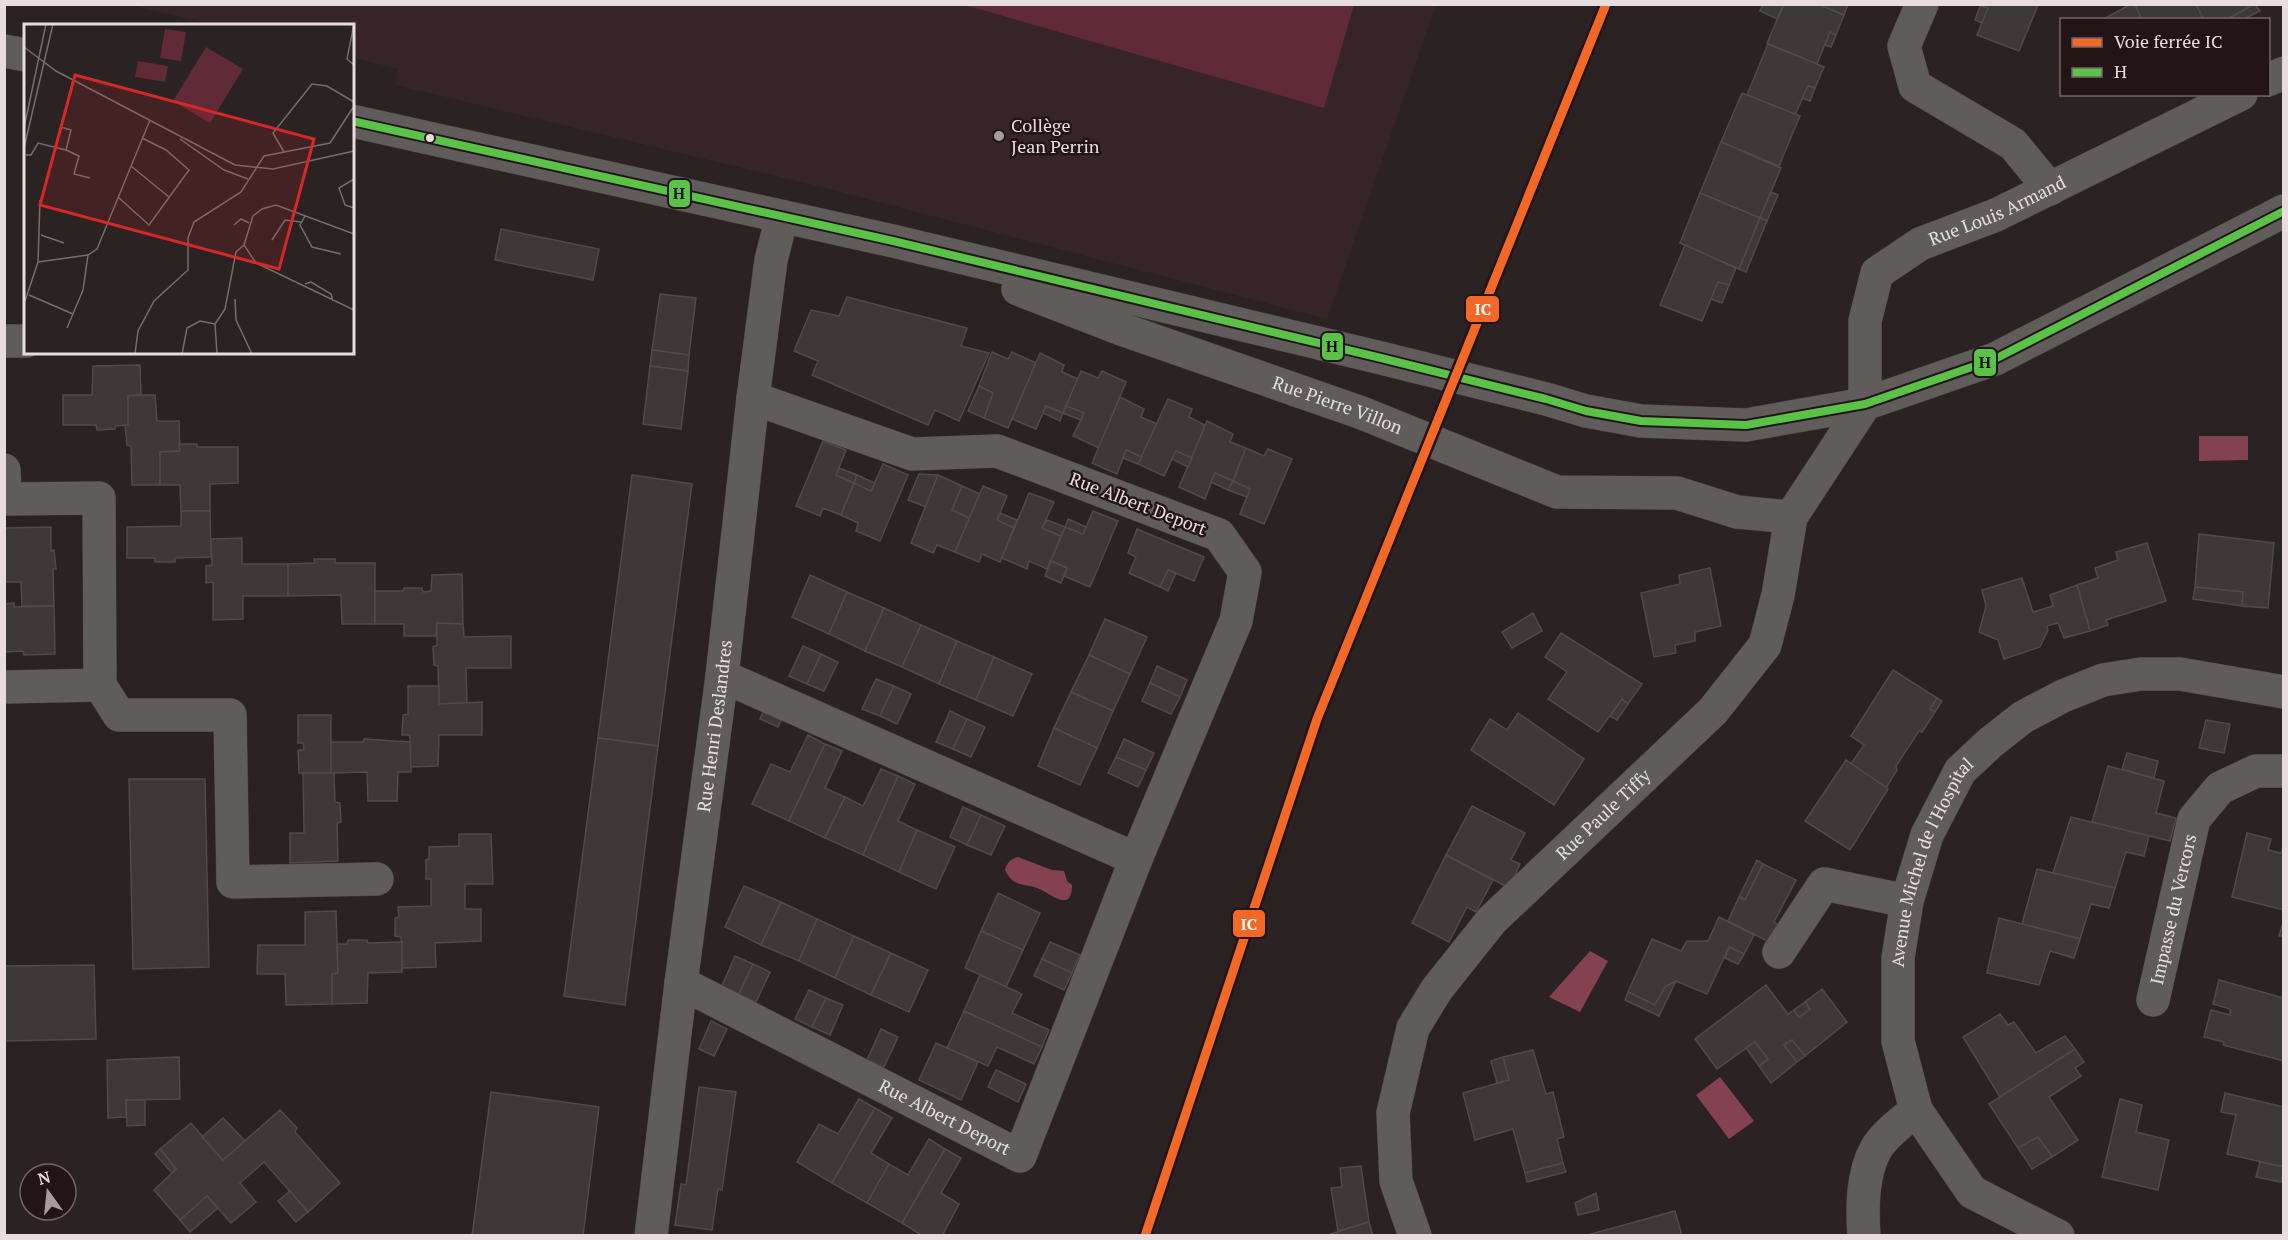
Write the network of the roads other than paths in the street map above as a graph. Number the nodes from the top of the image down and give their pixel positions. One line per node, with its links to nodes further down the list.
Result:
1 (1922, 4): 6 (street)
2 (4, 51): 3 (street)
3 (24, 55)
4 (2237, 96): 6 (street, Rue Louis Armand)
5 (354, 121): 8 (street, Rue Pierre Villon)
6 (2050, 189): 13 (street, Rue Louis Armand)
7 (2283, 210): 13 (street, Rue Pierre Villon)
8 (782, 217): 9 (street, Rue Pierre Villon); 12 (street, Rue Henri Deslandres)
9 (893, 241): 13 (street, Rue Pierre Villon); 15 (street, Rue Pierre Villon)
10 (4, 341): 11 (street)
11 (24, 341)
12 (753, 398): 16 (street, Rue Henri Deslandres); 21 (street, Rue Albert Deport)
13 (1865, 404): 15 (street, Rue Paule Tiffy)
14 (4, 470): 17 (street)
15 (1791, 518): 29 (street, Rue Paule Tiffy)
16 (722, 676): 21 (street); 25 (street, Rue Henri Deslandres)
17 (100, 686): 18 (street); 22 (street)
18 (4, 687)
19 (2283, 692): 23 (street, Avenue Michel de l'Hospital)
20 (2283, 771): 26 (street, Impasse du Vercors)
21 (1136, 859): 25 (street, Rue Albert Deport)
22 (376, 879)
23 (1907, 901): 24 (street); 27 (street, Avenue Michel de l'Hospital)
24 (1779, 952)
25 (681, 983): 28 (street, Rue Henri Deslandres)
26 (2153, 1000)
27 (1916, 1110): 30 (street); 31 (street, Avenue Michel de l'Hospital)
28 (651, 1236)
29 (1415, 1236)
30 (1864, 1236)
31 (2058, 1236)

